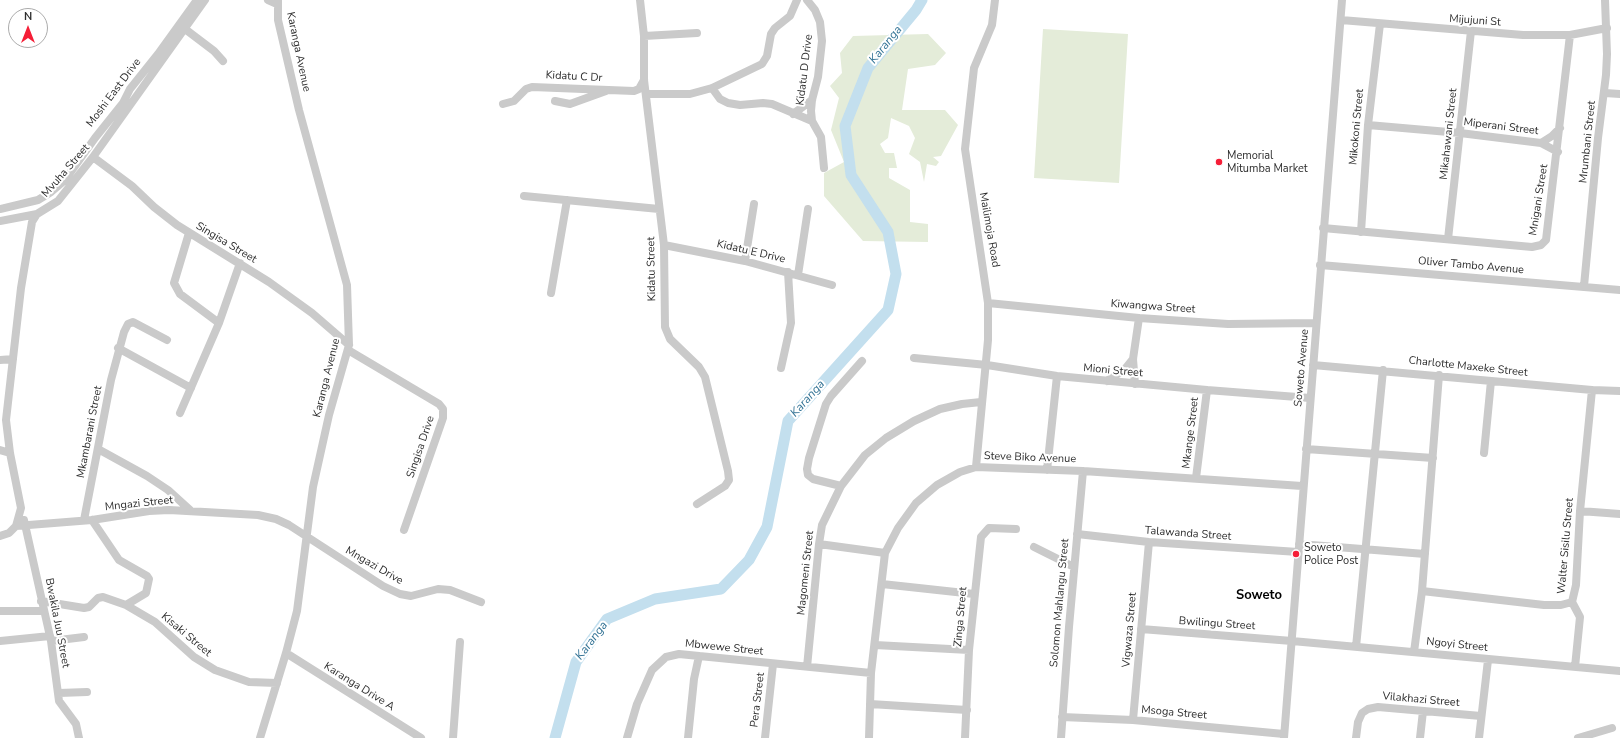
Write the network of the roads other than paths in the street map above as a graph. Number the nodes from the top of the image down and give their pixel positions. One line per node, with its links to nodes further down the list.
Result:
1 (197, 0): 41 (street, Moshi East Drive)
2 (205, 0): 14 (street, Mvuha Street)
3 (268, 0): 10 (street)
4 (640, 0): 18 (street, Kidatu Street)
5 (797, 0): 21 (street)
6 (806, 0): 26 (street, Kidatu D Drive)
7 (996, 0): 60 (street, Mailimoja Road)
8 (1342, 0): 11 (street, Soweto Avenue)
9 (1605, 0): 13 (street, Mrumbani Street)
10 (278, 2): 66 (street, Karanga Avenue)
11 (1341, 20): 12 (street, Mijujuni St); 46 (street, Soweto Avenue)
12 (1380, 24): 15 (street, Mijujuni St); 31 (street, Mikokoni Street)
13 (1607, 28): 17 (street, Mijujuni St); 23 (street, Mrumbani Street)
14 (185, 29): 19 (street); 36 (street, Mvuha Street)
15 (1471, 31): 17 (street, Mijujuni St); 33 (street, Mikahawani Street)
16 (696, 33): 18 (street)
17 (1570, 35): 32 (street, Mnigani Street)
18 (644, 36): 20 (street, Kidatu Street)
19 (223, 61)
20 (644, 80): 22 (street, Kidatu C Dr); 24 (street, Kidatu Street)
21 (712, 88): 24 (street); 29 (street)
22 (609, 90): 27 (street); 28 (street, Kidatu C Dr)
23 (1605, 93): 25 (street); 57 (street, Mrumbani Street)
24 (646, 94): 42 (street, Kidatu Street)
25 (1620, 94)
26 (812, 100): 29 (street); 30 (street, Kidatu D Drive)
27 (555, 101)
28 (503, 104)
29 (793, 114): 30 (street)
30 (812, 121): 37 (street, Kidatu D Drive)
31 (1368, 125): 33 (street, Miperani Street); 47 (street, Mikokoni Street)
32 (1560, 128): 34 (street); 35 (street, Mnigani Street)
33 (1460, 133): 34 (street, Miperani Street); 49 (street, Mikahawani Street)
34 (1541, 143): 35 (street, Miperani Street)
35 (1558, 152): 49 (street, Mnigani Street)
36 (94, 157): 44 (street, Mvuha Street); 48 (street, Singisa Street)
37 (824, 168)
38 (524, 196): 39 (street)
39 (567, 200): 42 (street); 59 (street)
40 (754, 204): 51 (street)
41 (0, 209)
42 (659, 209): 50 (street, Kidatu Street)
43 (808, 209): 55 (street)
44 (36, 214): 45 (street); 68 (street)
45 (0, 220)
46 (1323, 228): 47 (street, Mnigani Street); 53 (street, Soweto Avenue)
47 (1361, 232): 49 (street, Mnigani Street)
48 (189, 233): 52 (street, Singisa Street); 62 (street)
49 (1448, 239)
50 (664, 245): 51 (street, Kidatu E Drive); 101 (street, Kidatu Street)
51 (744, 261): 54 (street, Kidatu E Drive)
52 (240, 263): 62 (street); 66 (street, Singisa Street)
53 (1320, 265): 57 (street, Oliver Tambo Avenue); 63 (street, Soweto Avenue)
54 (788, 272): 55 (street, Kidatu E Drive); 74 (street)
55 (798, 275): 56 (street, Kidatu E Drive)
56 (832, 285)
57 (1584, 286): 58 (street, Oliver Tambo Avenue)
58 (1620, 290)
59 (552, 293)
60 (988, 303): 61 (street, Kiwangwa Street); 72 (street, Mailimoja Road)
61 (1139, 318): 63 (street, Kiwangwa Street); 69 (street)
62 (219, 323): 81 (street)
63 (1316, 323): 73 (street, Soweto Avenue)
64 (167, 340): 65 (street, Mkambarani Street)
65 (118, 348): 81 (street); 88 (street, Mkambarani Street)
66 (349, 348): 110 (street, Singisa Drive); 113 (street, Karanga Avenue)
67 (914, 358): 72 (street, Mioni Street)
68 (13, 359): 70 (street); 91 (street)
69 (1133, 359): 78 (street); 80 (street)
70 (0, 360)
71 (862, 361): 99 (street)
72 (986, 365): 76 (street, Mioni Street); 86 (street, Mailimoja Road)
73 (1313, 365): 75 (street, Charlotte Maxeke Street); 85 (street, Soweto Avenue)
74 (781, 368)
75 (1384, 370): 77 (street, Charlotte Maxeke Street); 92 (street)
76 (1057, 376): 78 (street, Mioni Street); 96 (street)
77 (1439, 376): 79 (street, Charlotte Maxeke Street); 94 (street)
78 (1107, 381): 80 (street, Mioni Street)
79 (1491, 381): 83 (street, Charlotte Maxeke Street); 93 (street)
80 (1135, 384): 82 (street, Mioni Street)
81 (191, 388): 87 (street)
82 (1207, 390): 85 (street, Mioni Street); 98 (street, Mkange Street)
83 (1592, 390): 84 (street, Charlotte Maxeke Street); 104 (street, Walter Sisilu Street)
84 (1620, 391)
85 (1310, 398): 89 (street, Soweto Avenue)
86 (981, 402): 95 (street, Mailimoja Road); 99 (street, Magomeni Street)
87 (180, 413)
88 (98, 449): 103 (street); 106 (street, Mkambarani Street)
89 (1306, 449): 92 (street); 100 (street, Soweto Avenue)
90 (0, 450): 91 (street)
91 (10, 453): 102 (street)
92 (1376, 453): 94 (street); 118 (street)
93 (1484, 453)
94 (1432, 458): 120 (street)
95 (976, 467): 96 (street, Steve Biko Avenue); 119 (street, Steve Biko Avenue)
96 (1047, 470): 97 (street, Steve Biko Avenue)
97 (1083, 471): 98 (street, Steve Biko Avenue); 111 (street, Solomon Mahlangu Street)
98 (1196, 478): 100 (street, Steve Biko Avenue)
99 (841, 486): 115 (street, Magomeni Street)
100 (1302, 486): 117 (street, Soweto Avenue)
101 (697, 504)
102 (21, 508): 107 (street, Bwakila Juu Street); 108 (street)
103 (190, 510): 106 (street, Mngazi Street); 113 (street, Mngazi Street)
104 (1580, 510): 105 (street); 127 (street, Walter Sisilu Street)
105 (1620, 514)
106 (88, 520): 107 (street, Mngazi Street); 128 (street)
107 (25, 525): 108 (street, Mngazi Street); 125 (street, Bwakila Juu Street)
108 (16, 526): 112 (street)
109 (1016, 528): 124 (street, Zinga Street)
110 (404, 530)
111 (1077, 534): 114 (street, Talawanda Street); 121 (street, Solomon Mahlangu Street)
112 (0, 536)
113 (306, 538): 126 (street, Mngazi Drive); 141 (street, Karanga Avenue)
114 (1149, 542): 117 (street, Talawanda Street); 131 (street, Vigwaza Street)
115 (819, 544): 119 (street); 145 (street, Magomeni Street)
116 (1034, 547): 121 (street)
117 (1298, 548): 118 (street, Talawanda Street); 134 (street, Soweto Avenue)
118 (1366, 550): 120 (street, Talawanda Street); 138 (street)
119 (885, 553): 122 (street, Steve Biko Avenue)
120 (1425, 554): 123 (street)
121 (1074, 567): 156 (street, Solomon Mahlangu Street)
122 (882, 584): 124 (street); 137 (street, Steve Biko Avenue)
123 (1422, 591): 127 (street, Walter Sisilu Street); 140 (street)
124 (974, 594): 139 (street, Zinga Street)
125 (41, 601): 128 (street, Kisaki Street); 130 (street, Bwakila Juu Street)
126 (481, 602)
127 (1572, 602): 146 (street)
128 (126, 605): 149 (street, Kisaki Street)
129 (0, 611): 130 (street)
130 (44, 611): 133 (street, Bwakila Juu Street)
131 (1141, 629): 134 (street, Bwilingu Street); 157 (street, Vigwaza Street)
132 (84, 637): 133 (street)
133 (50, 638): 135 (street); 151 (street, Bwakila Juu Street)
134 (1292, 640): 138 (street, Ngoyi Street); 159 (street, Soweto Avenue)
135 (0, 641)
136 (460, 642): 163 (street)
137 (875, 645): 139 (street); 148 (street, Steve Biko Avenue)
138 (1356, 647): 140 (street, Ngoyi Street)
139 (969, 650): 153 (street, Zinga Street)
140 (1414, 652): 143 (street, Ngoyi Street)
141 (286, 653): 149 (street, Karanga Avenue); 162 (street, Karanga Drive A)
142 (699, 656): 144 (street, Mbwewe Street); 164 (street, Mbwewe Street); 165 (street)
143 (1488, 660): 146 (street, Ngoyi Street); 155 (street)
144 (773, 664): 145 (street, Mbwewe Street); 166 (street, Pera Street)
145 (807, 667): 148 (street, Mbwewe Street)
146 (1575, 667): 147 (street, Ngoyi Street)
147 (1620, 671)
148 (871, 673): 152 (street, Steve Biko Avenue)
149 (277, 683): 161 (street, Karanga Avenue)
150 (87, 692): 151 (street)
151 (59, 693): 160 (street, Bwakila Juu Street)
152 (870, 704): 153 (street); 167 (street, Steve Biko Avenue)
153 (967, 710): 168 (street, Zinga Street)
154 (1423, 711): 155 (street, Vilakhazi Street); 170 (street, Vilakhazi Street); 171 (street)
155 (1482, 716): 172 (street)
156 (1062, 717): 157 (street, Msoga Street); 169 (street, Solomon Mahlangu Street)
157 (1133, 720): 159 (street, Msoga Street)
158 (1612, 728): 173 (street)
159 (1284, 736)
160 (79, 738)
161 (260, 738)
162 (421, 738)
163 (453, 738)
164 (627, 738)
165 (688, 738)
166 (765, 738)
167 (869, 738)
168 (965, 738)
169 (1061, 738)
170 (1356, 738)
171 (1420, 738)
172 (1479, 738)
173 (1578, 738)

